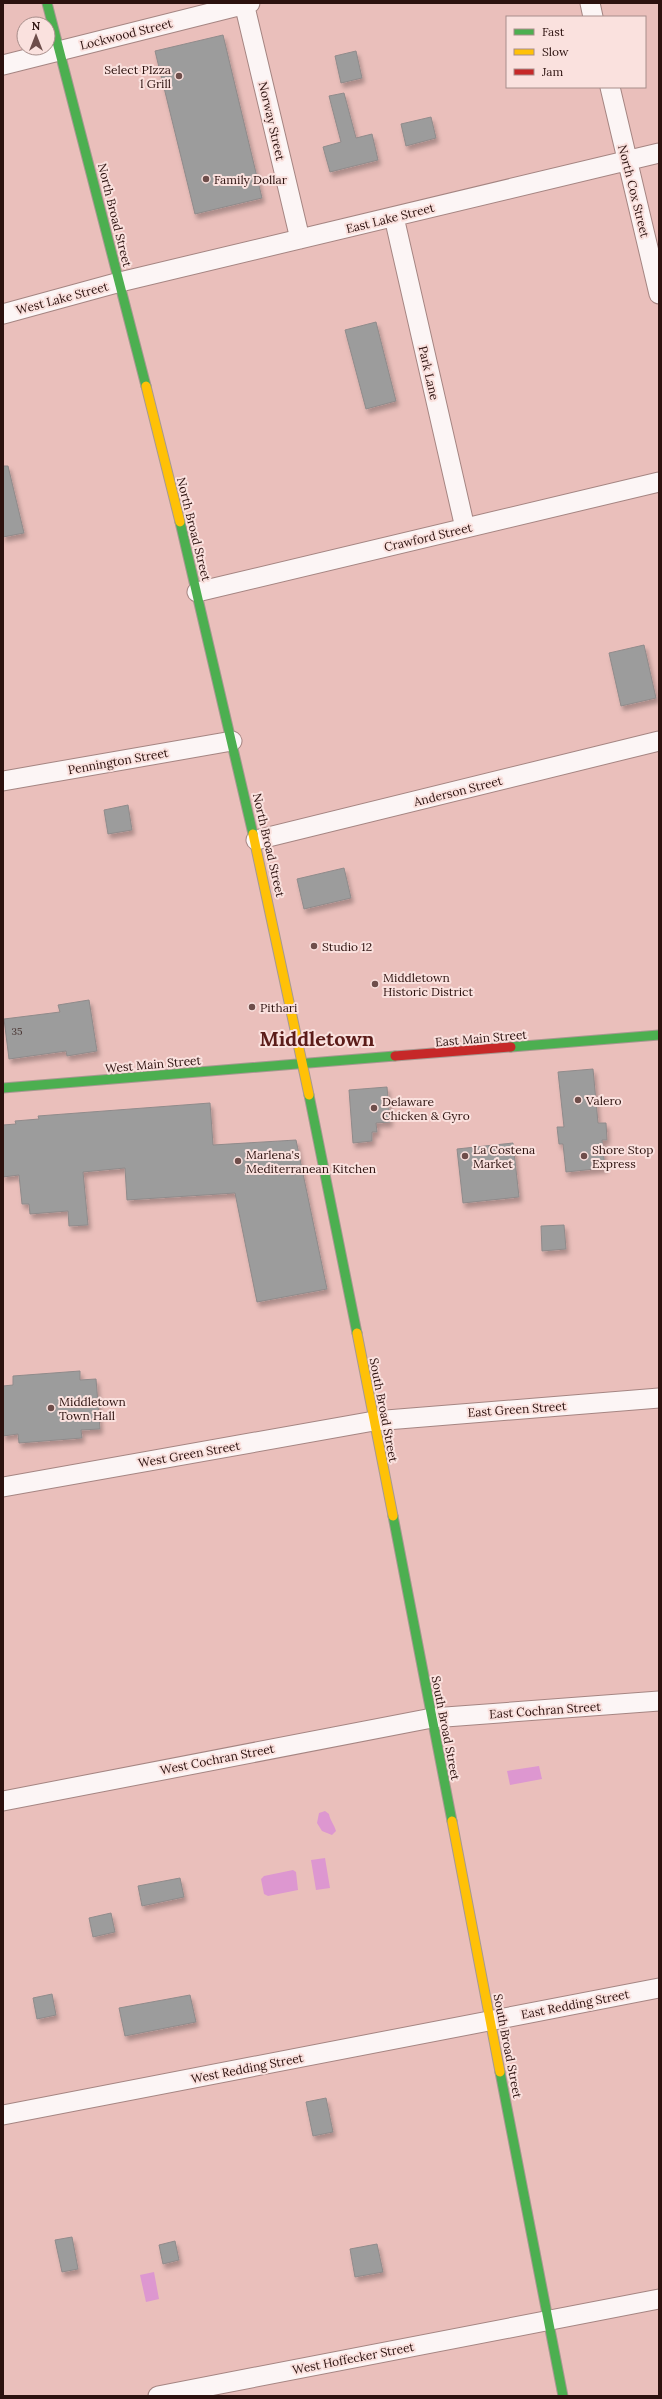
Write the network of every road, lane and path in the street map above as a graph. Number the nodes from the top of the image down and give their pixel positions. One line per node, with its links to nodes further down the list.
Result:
1 (47, 3): 5 (main road, North Broad Street)
2 (246, 3): 5 (street, Lockwood Street); 11 (street, Norway Street)
3 (590, 3): 4 (street)
4 (594, 16)
5 (60, 50): 6 (street, Lockwood Street); 12 (main road, North Broad Street)
6 (3, 65)
7 (610, 88): 9 (street, North Cox Street)
8 (659, 153): 9 (street, East Lake Street)
9 (626, 160): 10 (street, East Lake Street); 13 (street, North Cox Street)
10 (394, 217): 11 (street, East Lake Street); 16 (street, Park Lane)
11 (300, 239): 12 (street, East Lake Street)
12 (120, 282): 14 (street, West Lake Street); 17 (main road, North Broad Street)
13 (659, 294)
14 (3, 314)
15 (659, 482): 16 (street, Crawford Street)
16 (465, 528): 17 (street, Crawford Street)
17 (197, 592): 18 (main road, North Broad Street)
18 (232, 741): 20 (street, Pennington Street); 21 (main road, North Broad Street)
19 (659, 741): 21 (street, Anderson Street)
20 (3, 781)
21 (256, 840): 23 (main road, North Broad Street)
22 (659, 1035): 23 (main road, East Main Street)
23 (304, 1064): 24 (main road, West Main Street); 26 (main road, South Broad Street)
24 (3, 1088)
25 (659, 1398): 26 (street, East Green Street)
26 (374, 1421): 27 (street, West Green Street); 29 (main road, South Broad Street)
27 (3, 1487)
28 (659, 1701): 29 (street, East Cochran Street)
29 (432, 1718): 30 (street, West Cochran Street); 32 (main road, South Broad Street)
30 (3, 1801)
31 (659, 1988): 32 (street, East Redding Street)
32 (490, 2020): 33 (street, West Redding Street); 35 (main road, South Broad Street)
33 (3, 2115)
34 (659, 2299): 35 (street, West Hoffecker Street)
35 (549, 2320): 36 (street, West Hoffecker Street); 37 (main road, South Broad Street)
36 (158, 2396)
37 (564, 2396)

